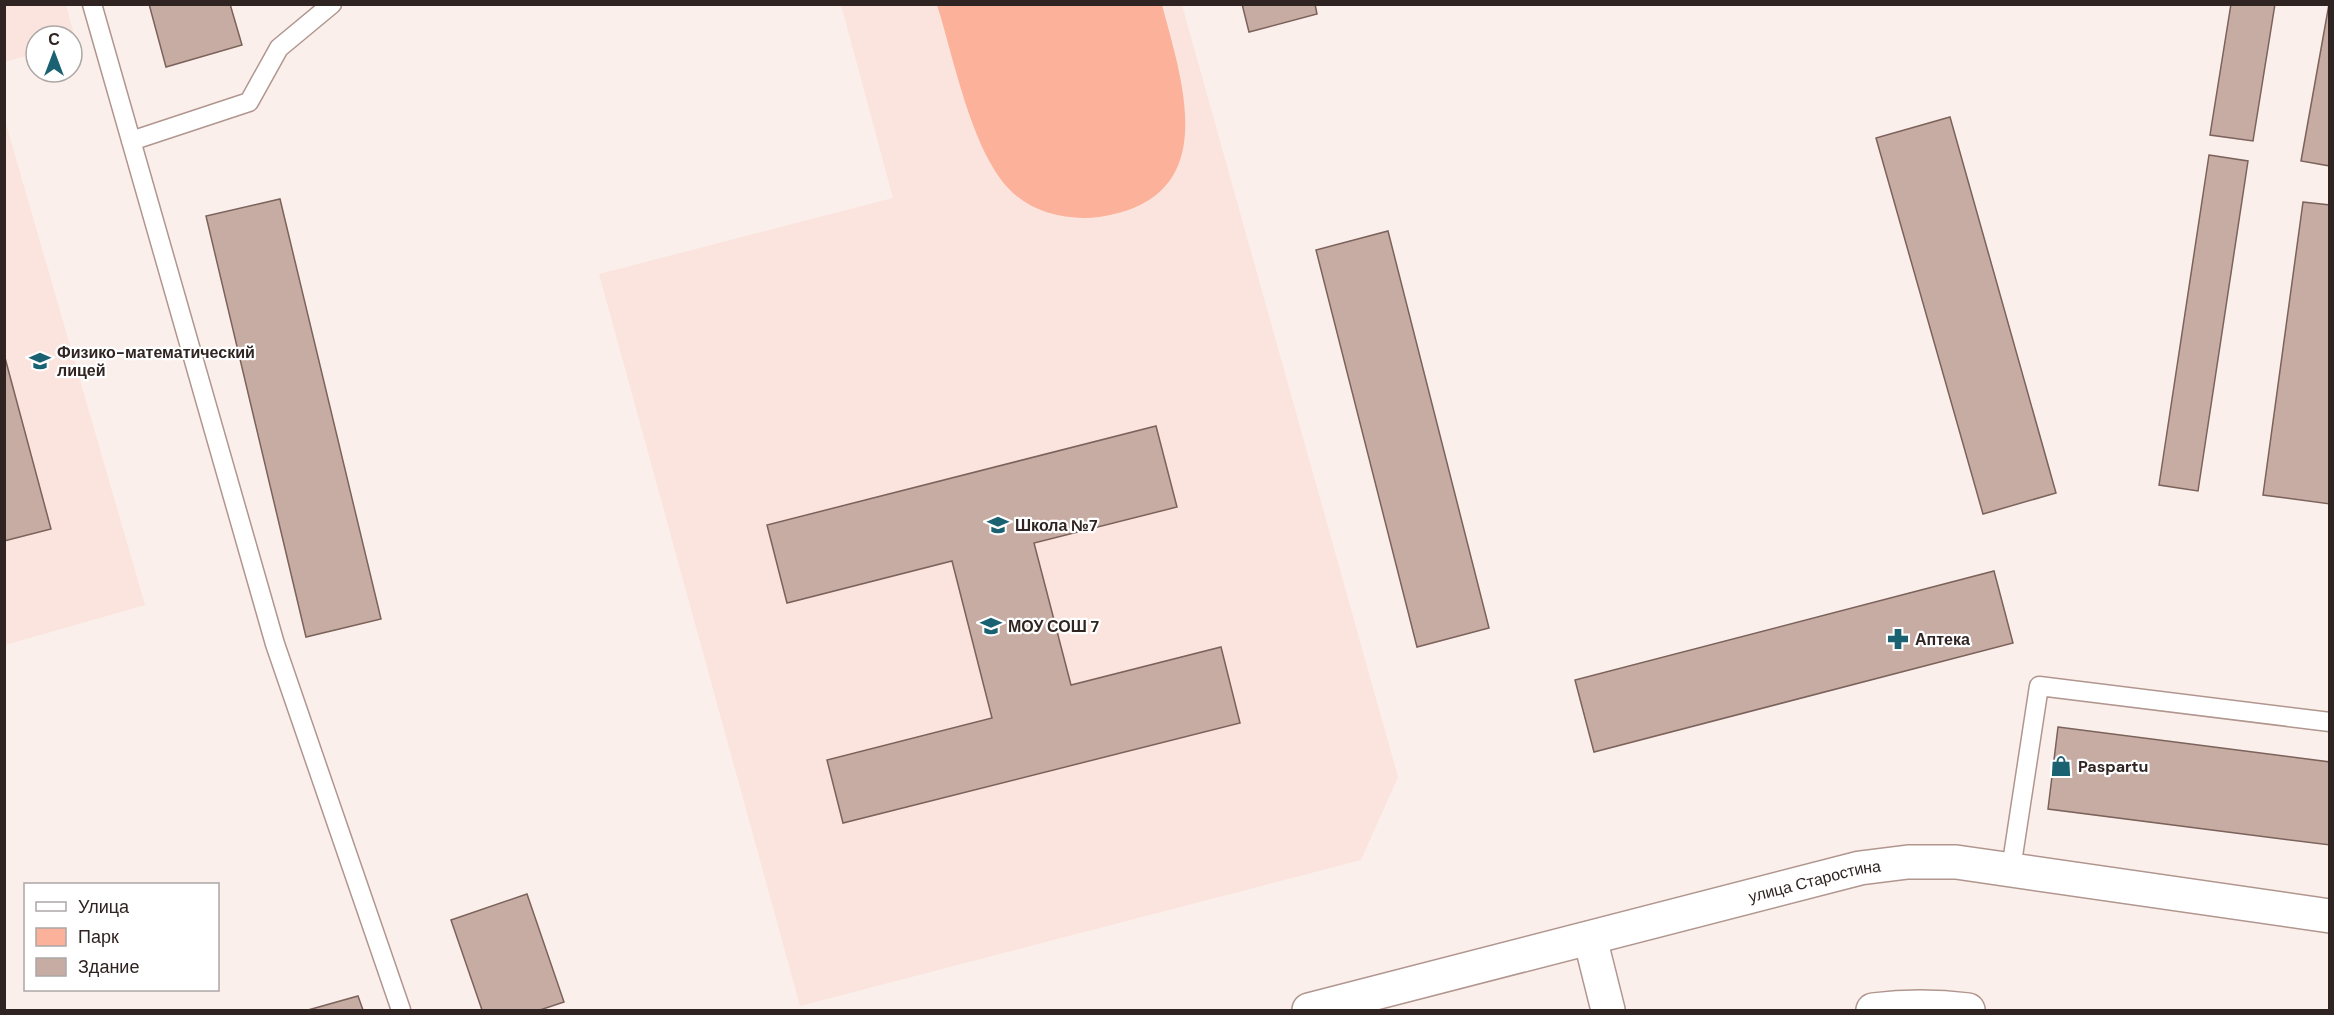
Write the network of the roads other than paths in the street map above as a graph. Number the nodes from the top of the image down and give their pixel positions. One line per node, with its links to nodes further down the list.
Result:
1 (92, 4): 3 (lane)
2 (332, 4): 3 (lane)
3 (131, 141): 8 (lane)
4 (2330, 722): 5 (lane)
5 (2010, 869): 6 (street, улица Старостина); 7 (street, улица Старостина)
6 (2330, 916)
7 (1590, 938): 9 (street, улица Старостина); 10 (street)
8 (401, 1011)
9 (1309, 1011)
10 (1608, 1011)
11 (1873, 1011): 12 (street)
12 (1968, 1011)

